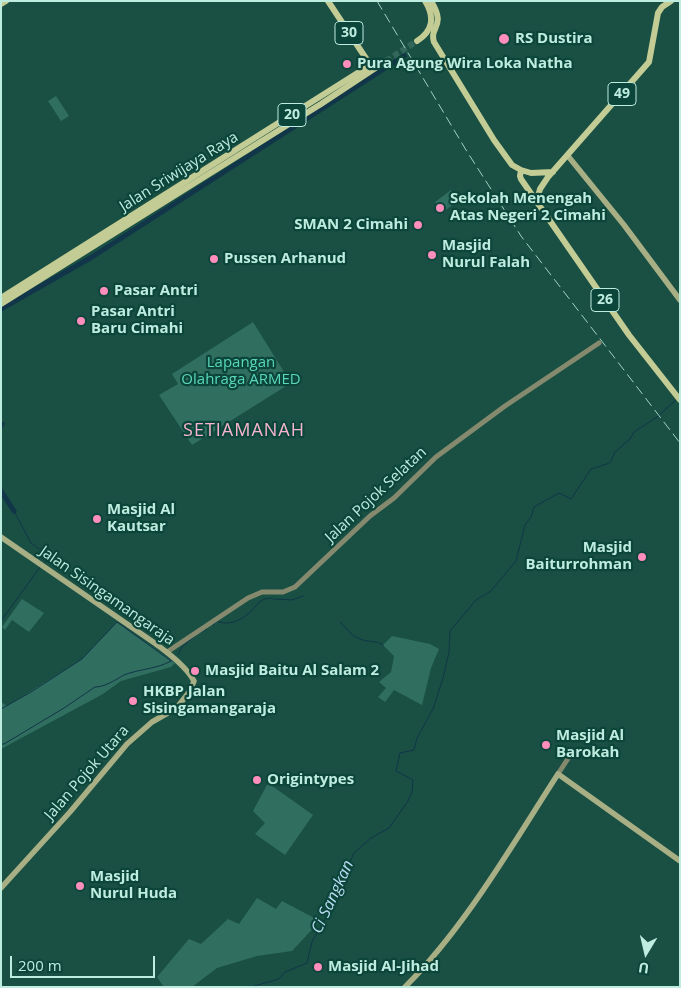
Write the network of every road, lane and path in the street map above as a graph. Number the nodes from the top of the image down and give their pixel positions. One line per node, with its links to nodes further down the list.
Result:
1 (6, 1): 6 (main road)
2 (328, 1): 9 (main road, 30)
3 (425, 1): 7 (main road)
4 (431, 1): 11 (main road, 26)
5 (671, 1): 10 (main road, 49)
6 (1, 4)
7 (418, 41)
8 (386, 61): 13 (main road, Jalan Sriwijaya Raya / 20)
9 (369, 66): 13 (main road, Jalan Sriwijaya Raya / 20)
10 (568, 156): 12 (main road, 49); 17 (main road)
11 (521, 170): 12 (main road); 14 (main road, 26)
12 (552, 172): 14 (main road, 49)
13 (170, 196): 15 (main road, Jalan Sriwijaya Raya / 20)
14 (537, 200): 20 (main road, 26)
15 (84, 250): 16 (main road, Jalan Sriwijaya Raya / 20); 18 (main road, Jalan Sriwijaya Raya / 20)
16 (1, 298)
17 (680, 300)
18 (1, 304)
19 (599, 343): 22 (street, Jalan Pojok Selatan)
20 (679, 399)
21 (1, 537): 22 (main road, Jalan Sisingamangaraja)
22 (167, 652): 23 (main road, Jalan Sisingamangaraja)
23 (194, 681): 27 (main road, Jalan Pojok Utara)
24 (569, 757): 25 (street)
25 (558, 774): 26 (main road); 28 (main road)
26 (680, 861)
27 (1, 888)
28 (405, 987)

